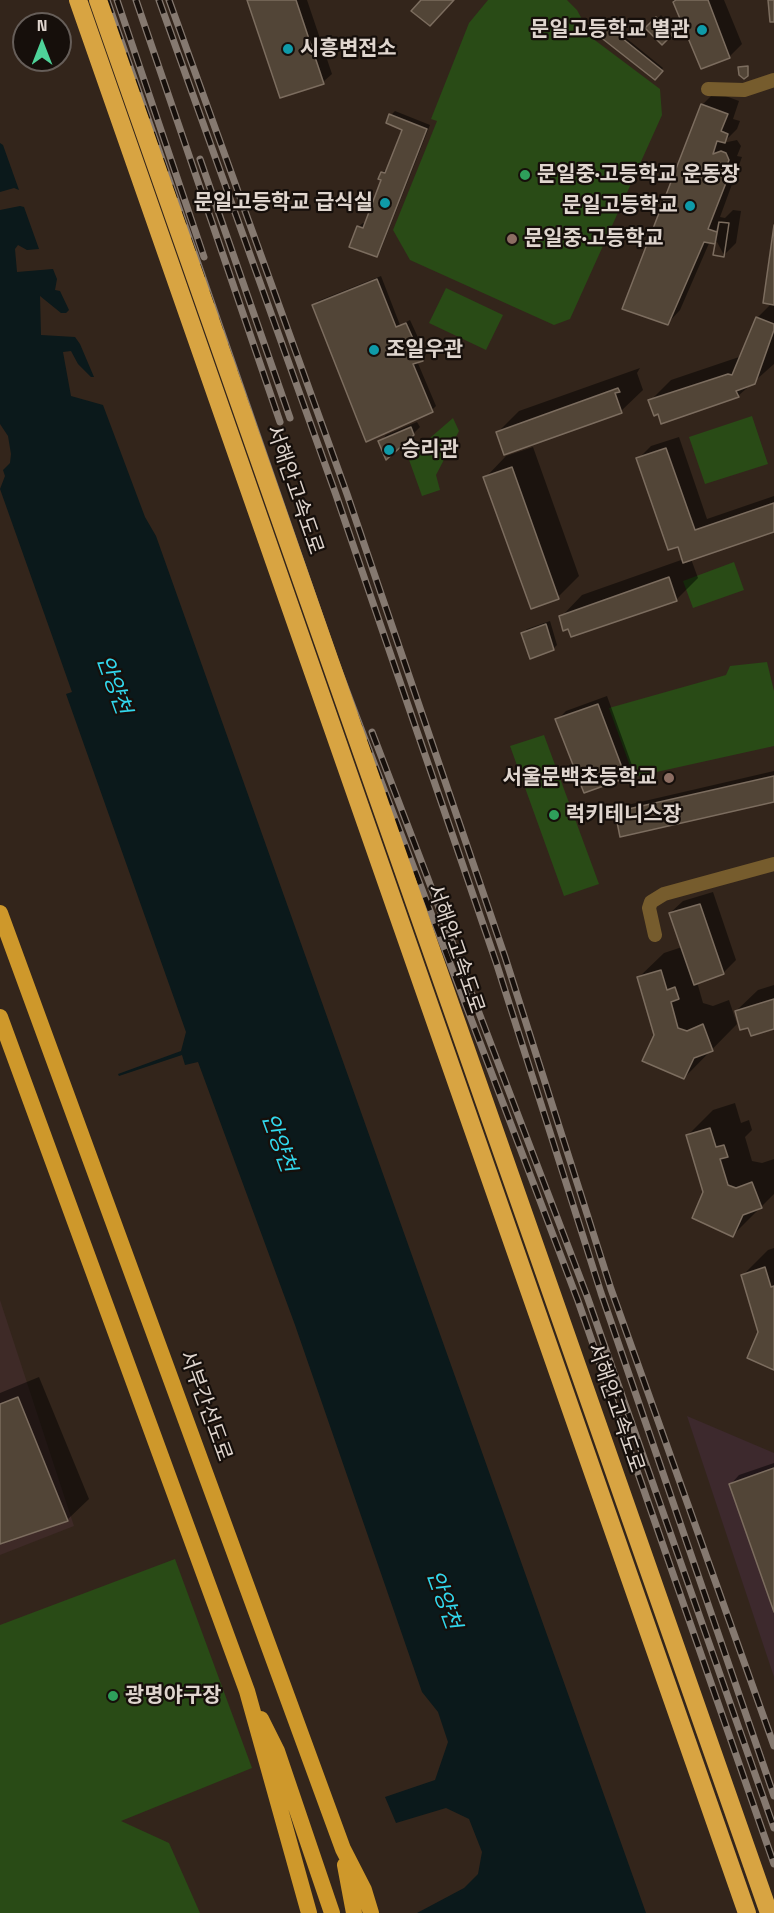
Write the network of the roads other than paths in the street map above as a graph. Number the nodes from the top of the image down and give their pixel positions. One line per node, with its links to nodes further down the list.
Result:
1 (78, 0): 15 (highway, 서해안고속도로, bridge)
2 (98, 0): 16 (highway, 서해안고속도로, bridge)
3 (774, 80): 4 (street)
4 (708, 89)
5 (774, 864): 7 (street)
6 (0, 913): 10 (highway, 서부간선도로)
7 (655, 934)
8 (0, 1017): 9 (highway)
9 (247, 1691): 11 (highway); 12 (highway)
10 (343, 1849): 13 (highway); 14 (highway, 서부간선도로)
11 (309, 1913)
12 (332, 1913)
13 (354, 1913)
14 (370, 1913)
15 (747, 1913)
16 (769, 1913)

